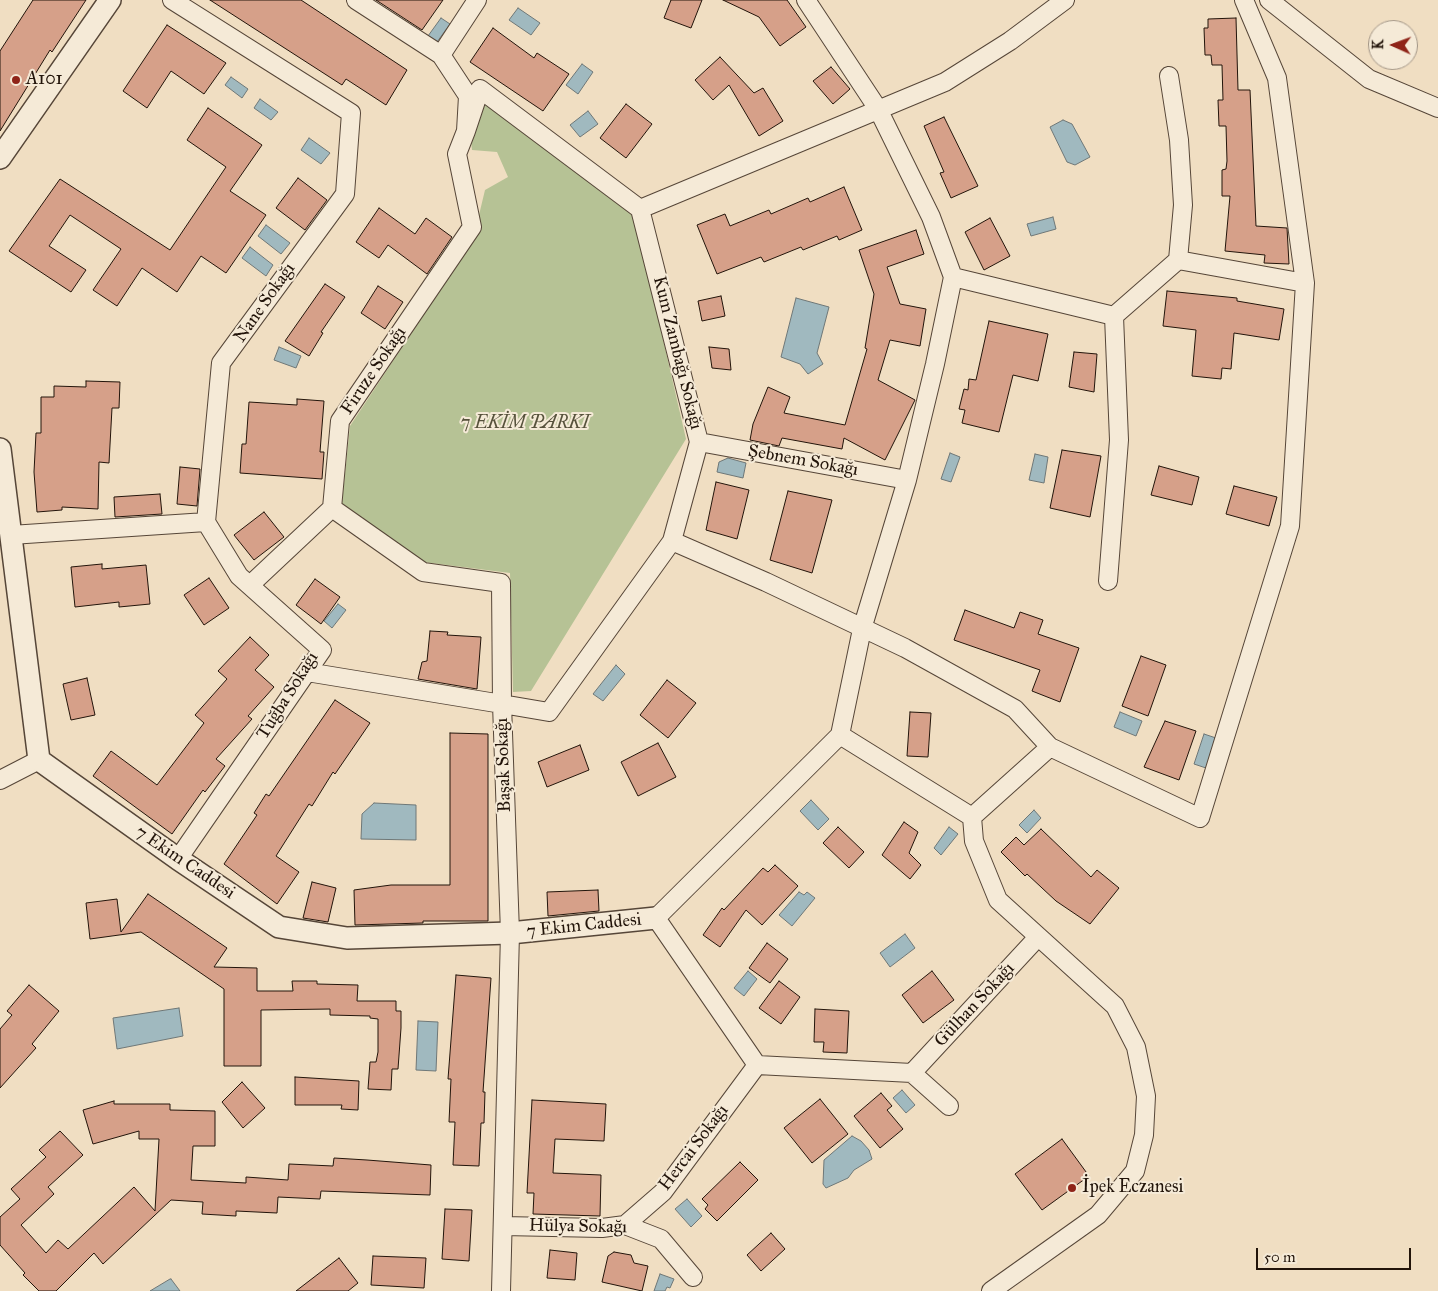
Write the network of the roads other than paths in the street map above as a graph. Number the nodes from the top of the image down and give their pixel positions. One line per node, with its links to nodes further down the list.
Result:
1 (110, 0): 14 (street)
2 (172, 0): 24 (street, Nane Sokağı)
3 (356, 0): 9 (street, Firuze Sokağı)
4 (477, 0): 9 (street)
5 (806, 0): 12 (street)
6 (1064, 0): 12 (street)
7 (1244, 0): 18 (street)
8 (1269, 0): 11 (street)
9 (442, 55): 13 (street, Firuze Sokağı)
10 (1170, 76): 16 (street)
11 (1438, 108)
12 (878, 109): 15 (street); 17 (street)
13 (466, 131): 15 (street); 23 (street, Firuze Sokağı)
14 (0, 158)
15 (640, 209): 20 (street, Kum Zambağı Sokağı)
16 (1178, 260): 18 (street); 19 (street)
17 (953, 277): 19 (street); 22 (street)
18 (1304, 283): 33 (street)
19 (1114, 316): 27 (street)
20 (699, 442): 22 (street, Şebnem Sokağı); 26 (street, Kum Zambağı Sokağı)
21 (0, 449): 25 (street)
22 (907, 480): 29 (street)
23 (332, 508): 28 (street); 31 (street)
24 (206, 522): 25 (street); 28 (street, Tuğba Sokağı)
25 (11, 535): 34 (street)
26 (672, 541): 29 (street); 31 (street, Kum Zambağı Sokağı)
27 (1108, 581)
28 (250, 585): 30 (street, Tuğba Sokağı)
29 (862, 629): 32 (street); 33 (street)
30 (307, 672): 31 (street, Başak Sokağı); 37 (street, Tuğba Sokağı)
31 (502, 704): 39 (street, Başak Sokağı)
32 (840, 735): 36 (street); 38 (street)
33 (1050, 747): 36 (street)
34 (39, 760): 35 (street); 37 (street, 7 Ekim Caddesi)
35 (0, 780)
36 (972, 817): 40 (street)
37 (178, 860): 39 (street, 7 Ekim Caddesi)
38 (656, 918): 39 (street, 7 Ekim Caddesi); 41 (street)
39 (510, 933): 45 (street, Başak Sokağı)
40 (1038, 937): 42 (street, Gülhan Sokağı); 48 (street)
41 (757, 1065): 42 (street); 44 (street, Hercai Sokağı)
42 (912, 1073): 43 (street)
43 (949, 1106)
44 (625, 1225): 45 (street, Hülya Sokağı); 46 (street, Hülya Sokağı)
45 (503, 1226): 47 (street, Başak Sokağı)
46 (693, 1277)
47 (501, 1291)
48 (991, 1291)

